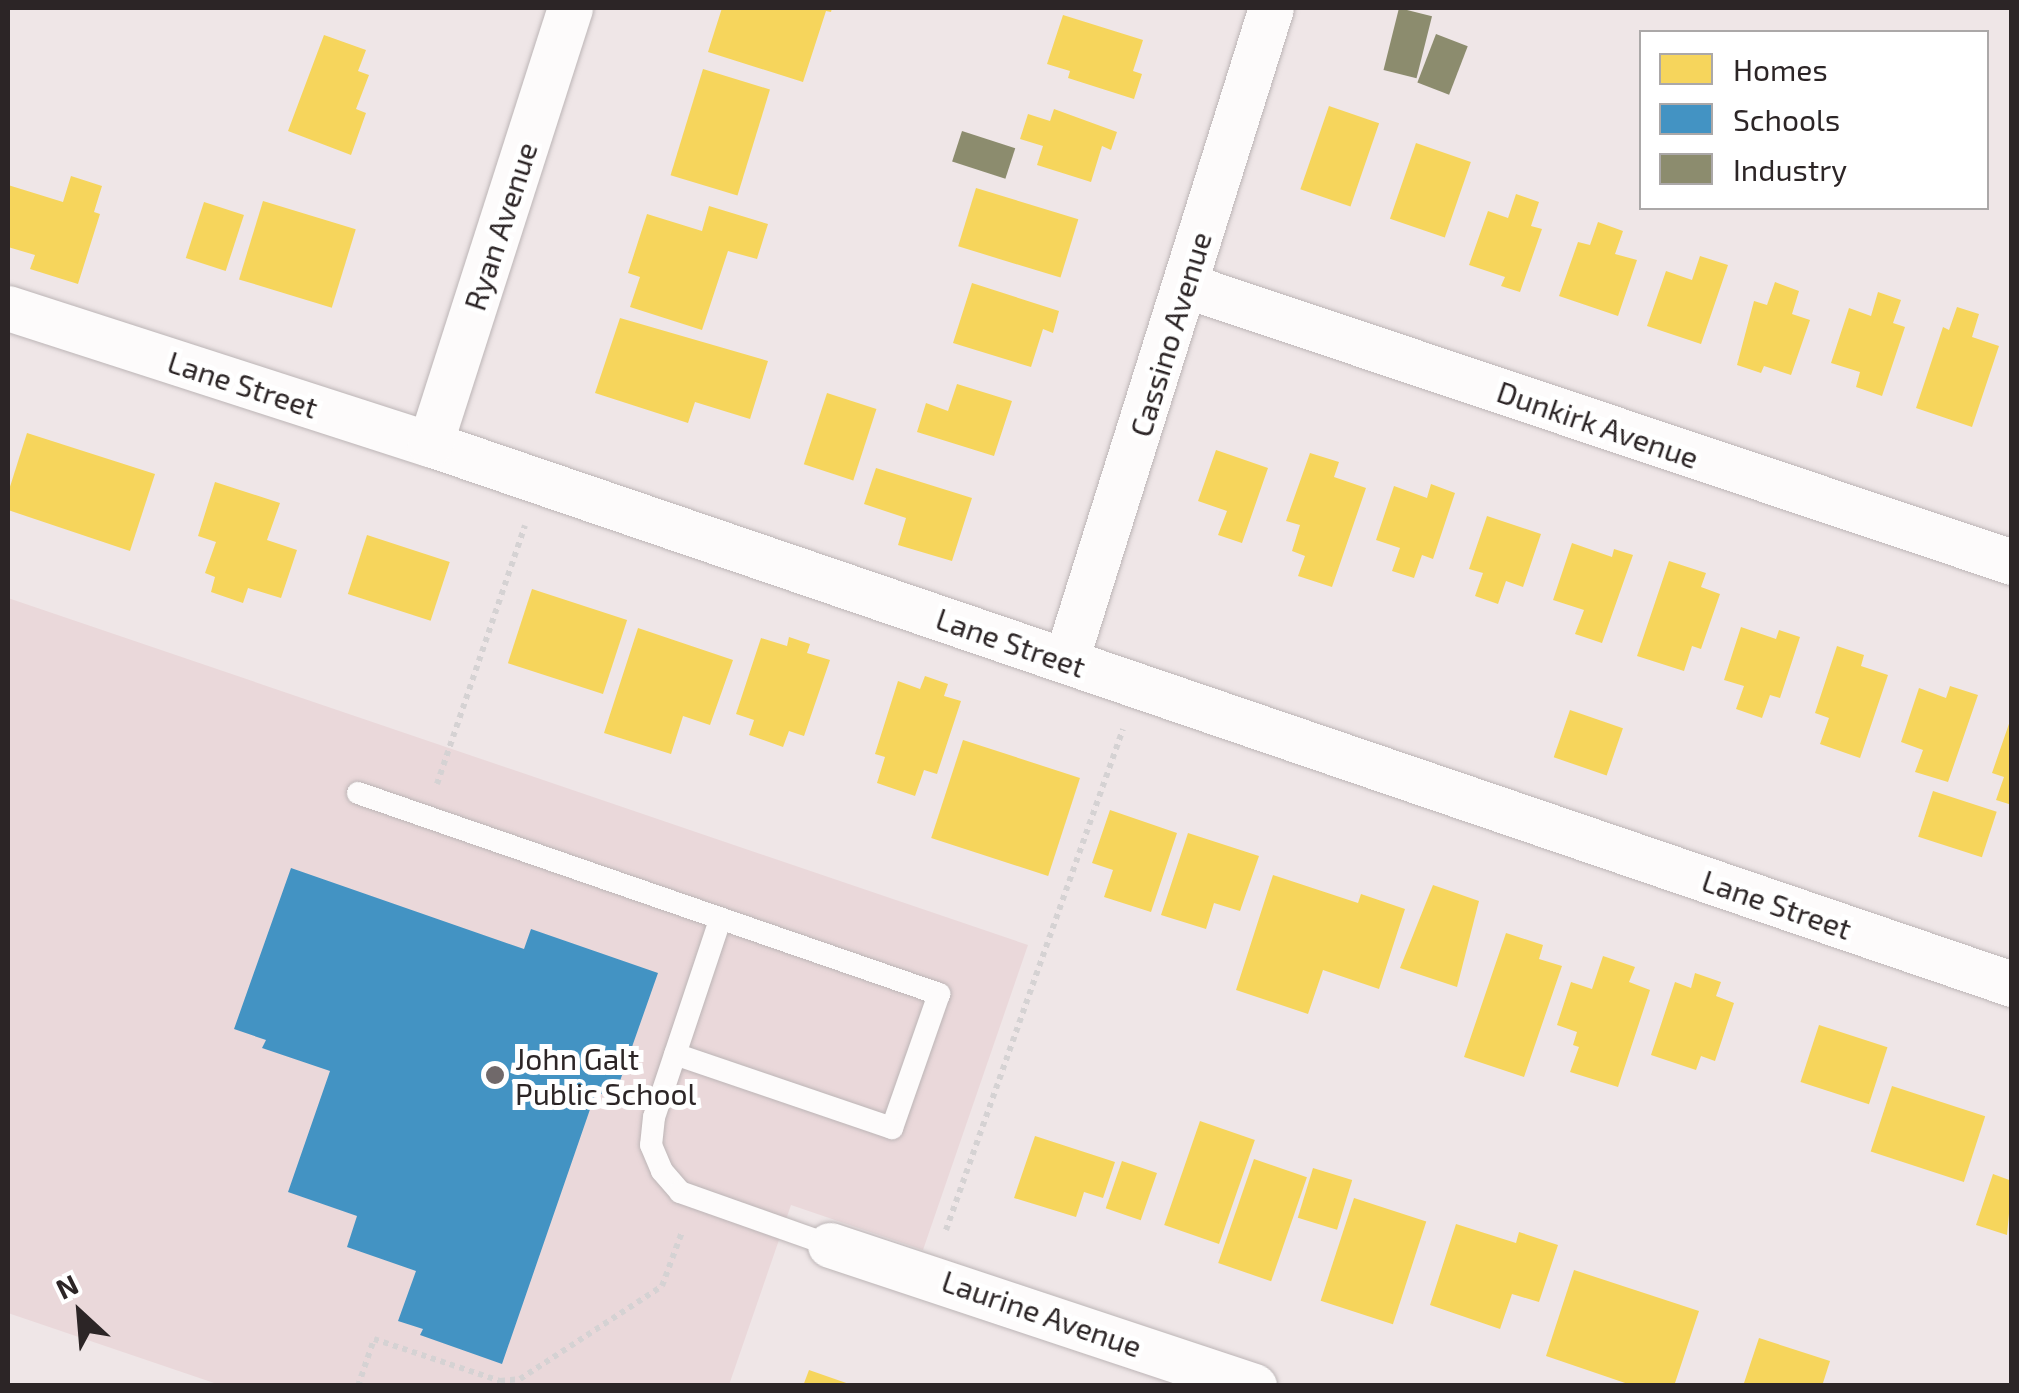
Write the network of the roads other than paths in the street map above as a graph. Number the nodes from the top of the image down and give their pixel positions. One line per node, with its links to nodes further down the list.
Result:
1 (570, 8): 5 (street, Ryan Avenue)
2 (1271, 8): 3 (street, Cassino Avenue)
3 (1185, 286): 6 (street, Dunkirk Avenue); 7 (street, Cassino Avenue)
4 (8, 308): 5 (street, Lane Street)
5 (430, 444): 7 (street, Lane Street)
6 (2012, 562)
7 (1066, 660): 10 (street, Lane Street)
8 (358, 794): 9 (lane)
9 (720, 920): 11 (lane); 11 (lane)
10 (2012, 984)
11 (674, 1054): 12 (lane)
12 (830, 1245): 13 (street, Laurine Avenue)
13 (1254, 1386)

